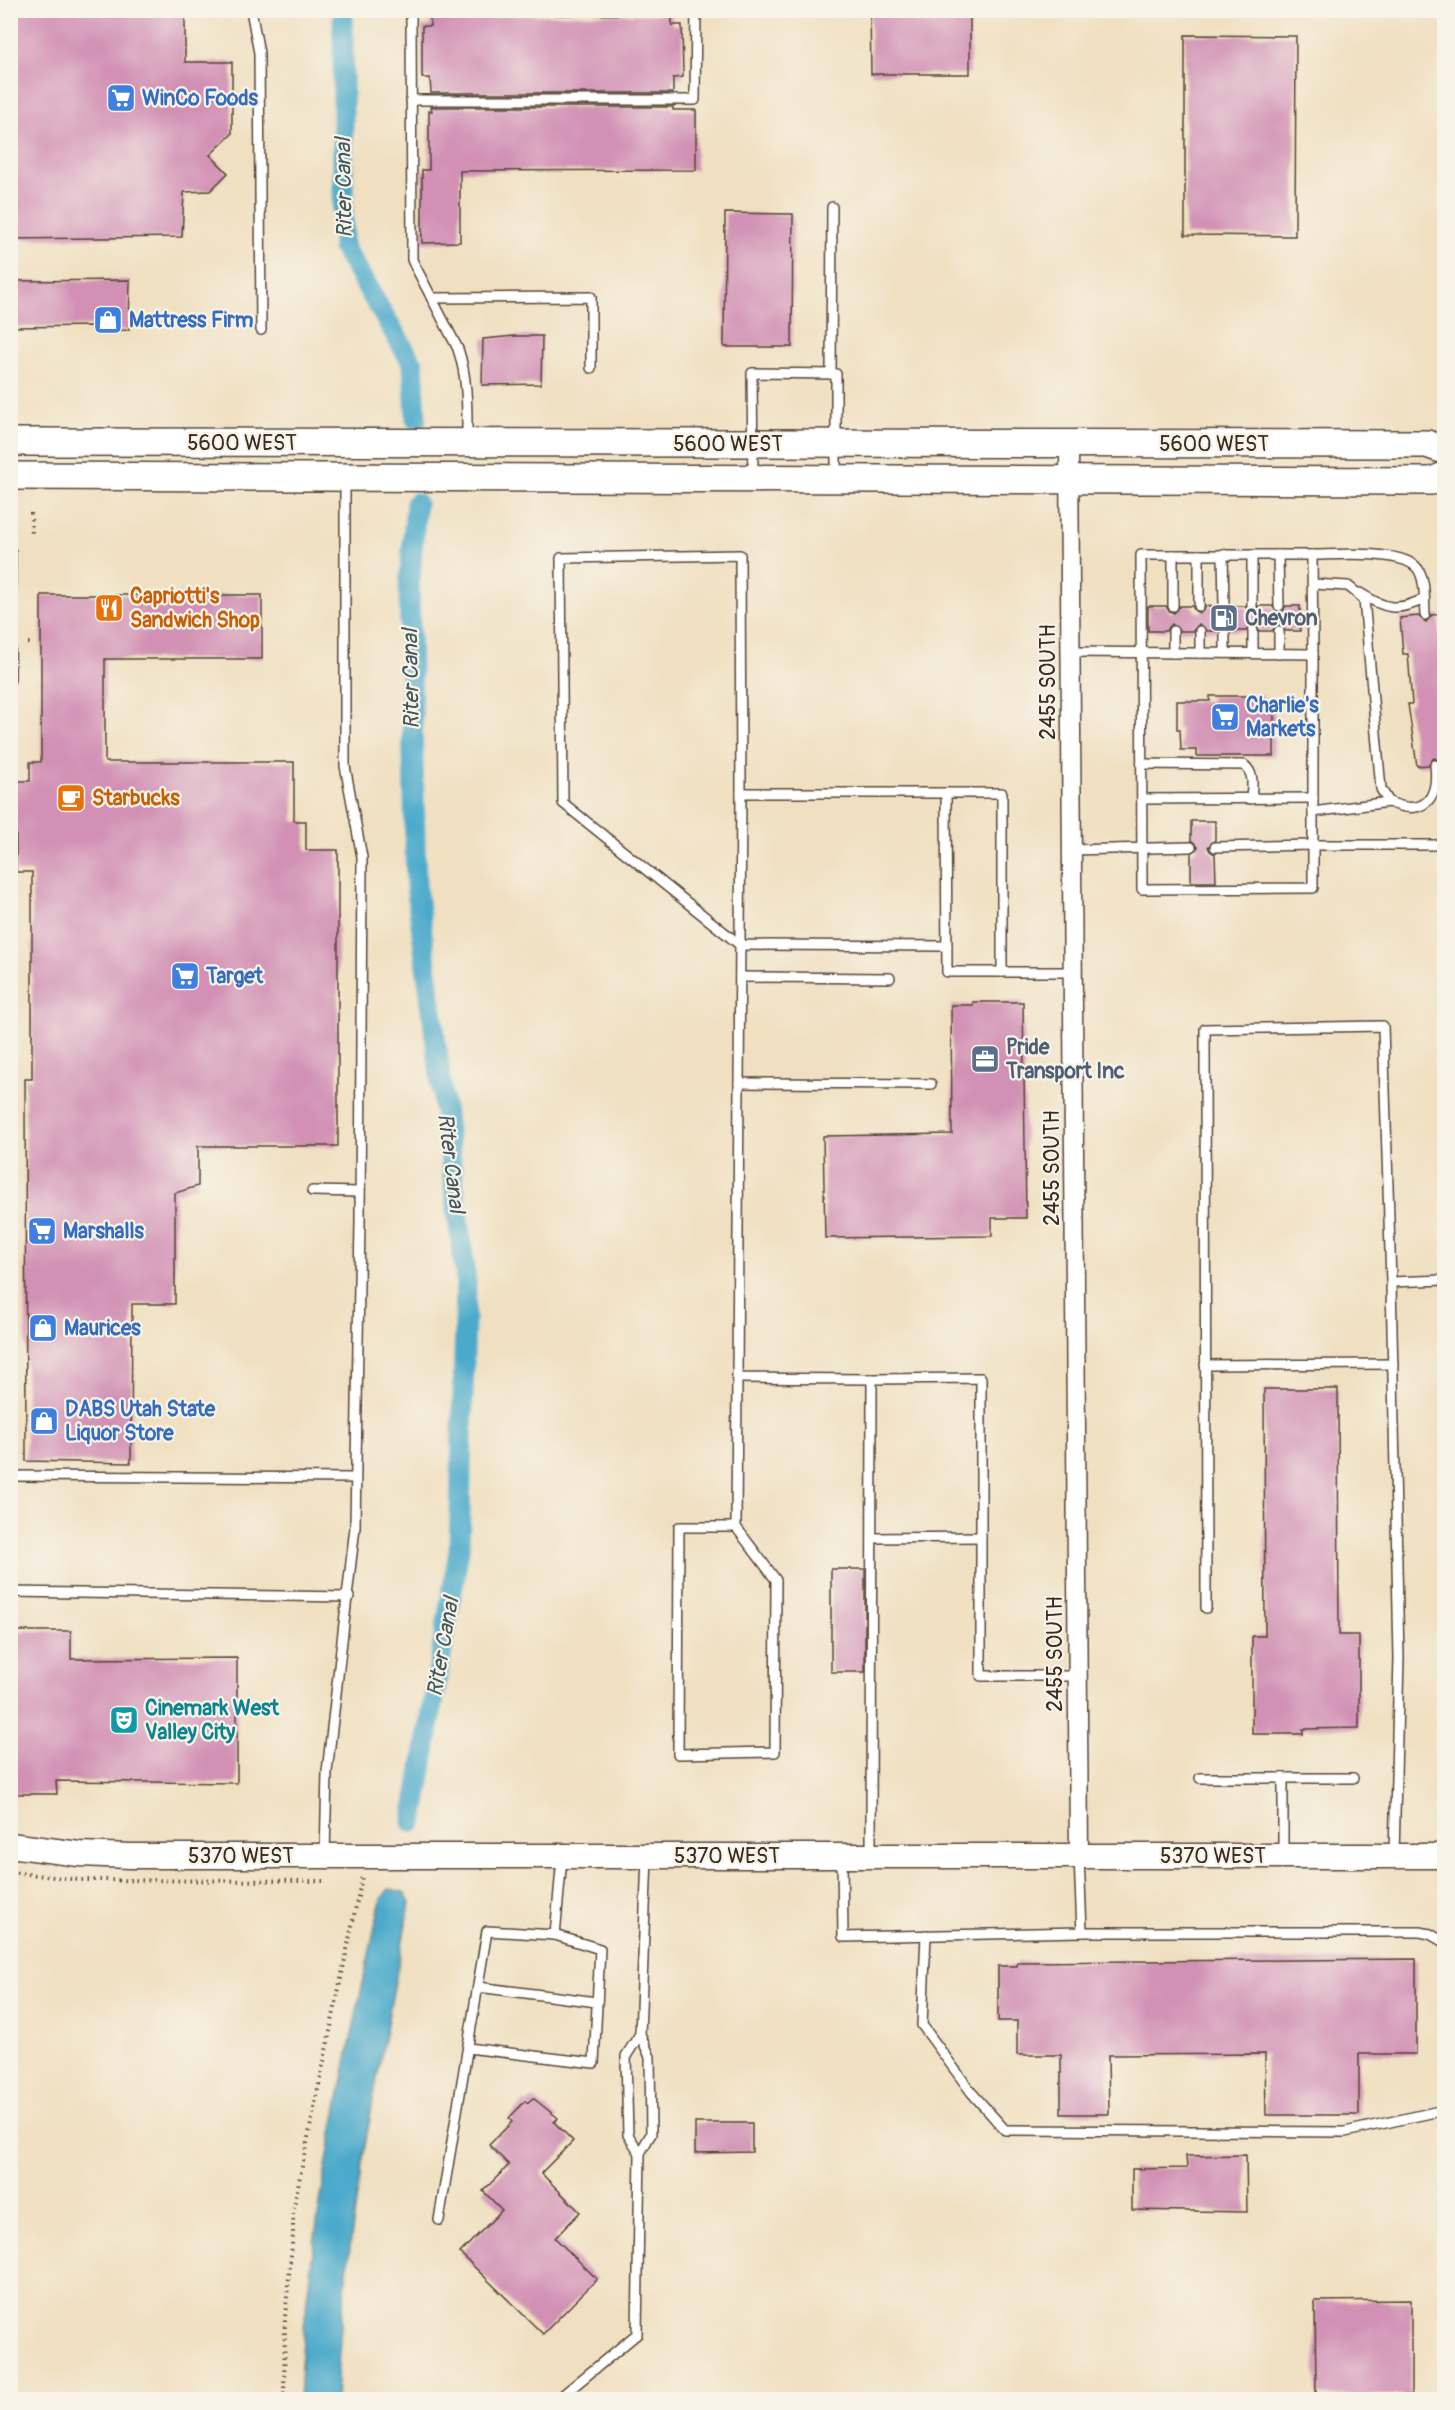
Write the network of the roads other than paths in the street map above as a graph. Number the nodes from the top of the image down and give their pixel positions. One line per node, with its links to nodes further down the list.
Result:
1 (251, 10): 7 (lane)
2 (411, 10): 4 (lane)
3 (696, 10): 4 (lane)
4 (411, 100): 6 (lane)
5 (832, 207): 9 (lane)
6 (432, 298): 8 (lane); 11 (lane)
7 (261, 330)
8 (591, 368)
9 (831, 374): 12 (lane); 13 (lane)
10 (10, 442): 11 (main road, 5600 WEST)
11 (467, 443): 12 (main road, 5600 WEST)
12 (753, 444): 13 (main road, 5600 WEST); 19 (lane)
13 (836, 444): 14 (main road, 5600 WEST); 20 (lane)
14 (1069, 444): 15 (main road, 5600 WEST); 21 (street, 2455 SOUTH)
15 (1444, 450)
16 (10, 476): 17 (main road, 5600 WEST)
17 (345, 476): 19 (main road, 5600 WEST); 76 (lane)
18 (1444, 476): 21 (main road, 5600 WEST)
19 (753, 477): 20 (main road, 5600 WEST)
20 (836, 478): 21 (main road, 5600 WEST)
21 (1070, 479): 43 (street, 2455 SOUTH)
22 (11, 552): 51 (lane)
23 (1223, 554): 25 (lane); 26 (lane); 34 (lane)
24 (1173, 555): 25 (lane); 32 (lane); 44 (lane)
25 (1198, 555): 33 (lane)
26 (1252, 555): 27 (lane); 35 (lane)
27 (1278, 555): 28 (lane); 36 (lane)
28 (1312, 555): 29 (lane); 31 (lane)
29 (1313, 584): 30 (lane); 50 (lane)
30 (1357, 591): 31 (lane); 59 (lane)
31 (1424, 599): 37 (lane)
32 (1173, 606)
33 (1199, 606)
34 (1224, 606)
35 (1252, 606)
36 (1279, 606)
37 (1425, 615)
38 (1173, 631): 45 (lane)
39 (1200, 631): 46 (lane)
40 (1225, 631): 47 (lane)
41 (1253, 631): 48 (lane)
42 (1279, 631): 49 (lane)
43 (1071, 652): 44 (lane); 66 (street, 2455 SOUTH)
44 (1141, 652): 45 (lane); 52 (lane)
45 (1173, 653): 46 (lane)
46 (1200, 653): 47 (lane)
47 (1225, 653): 48 (lane)
48 (1253, 653): 49 (lane)
49 (1279, 654): 50 (lane)
50 (1313, 654): 56 (lane)
51 (10, 680)
52 (1142, 764): 57 (lane); 58 (lane)
53 (1435, 765): 59 (lane)
54 (741, 793): 55 (lane); 67 (lane); 67 (lane)
55 (946, 793): 68 (lane); 69 (lane)
56 (1313, 798): 57 (lane); 60 (lane)
57 (1251, 799): 58 (lane)
58 (1142, 800): 65 (lane)
59 (1389, 801): 60 (lane)
60 (1313, 812): 61 (lane)
61 (1313, 844): 62 (lane); 64 (lane); 65 (lane)
62 (1444, 845)
63 (1191, 847): 65 (lane)
64 (1215, 847)
65 (1142, 848): 66 (lane)
66 (1072, 850): 70 (street, 2455 SOUTH)
67 (740, 945): 68 (lane); 71 (lane)
68 (946, 946): 69 (lane)
69 (1002, 972): 70 (lane)
70 (1073, 972): 91 (street, 2455 SOUTH)
71 (740, 977): 72 (lane); 73 (lane)
72 (890, 978)
73 (739, 1083): 74 (lane); 81 (lane)
74 (931, 1084)
75 (312, 1191): 76 (lane)
76 (360, 1192): 84 (lane)
77 (1444, 1280): 78 (lane)
78 (1391, 1282): 79 (lane); 80 (lane)
79 (1393, 1364): 80 (lane); 103 (lane)
80 (1205, 1365): 90 (lane)
81 (737, 1378): 82 (lane); 85 (lane)
82 (872, 1379): 86 (lane); 87 (lane)
83 (10, 1476): 84 (lane)
84 (355, 1478): 89 (lane)
85 (736, 1527): 85 (lane)
86 (872, 1538): 87 (lane); 100 (lane)
87 (981, 1538): 91 (lane)
88 (10, 1593): 89 (lane)
89 (349, 1598): 96 (lane)
90 (1206, 1608)
91 (1077, 1676): 101 (street, 2455 SOUTH)
92 (1200, 1778): 93 (lane)
93 (1283, 1778): 94 (lane); 102 (lane)
94 (1353, 1778)
95 (10, 1845): 96 (street, 5370 WEST)
96 (325, 1856): 97 (street, 5370 WEST)
97 (562, 1856): 98 (street, 5370 WEST); 106 (lane)
98 (647, 1856): 99 (street, 5370 WEST); 111 (lane)
99 (842, 1856): 100 (street, 5370 WEST); 107 (lane)
100 (871, 1856): 101 (street, 5370 WEST)
101 (1079, 1856): 102 (street, 5370 WEST); 105 (lane)
102 (1283, 1856): 103 (street, 5370 WEST)
103 (1394, 1856): 104 (street, 5370 WEST)
104 (1444, 1856)
105 (1082, 1932): 107 (lane); 108 (lane)
106 (555, 1935): 109 (lane); 110 (lane)
107 (926, 1935): 113 (lane)
108 (1444, 1942)
109 (478, 1987): 110 (lane); 112 (lane)
110 (597, 2002): 112 (lane)
111 (640, 2034): 114 (lane); 114 (lane)
112 (468, 2048): 115 (lane)
113 (1444, 2110)
114 (640, 2153): 116 (lane)
115 (439, 2220)
116 (557, 2400)

